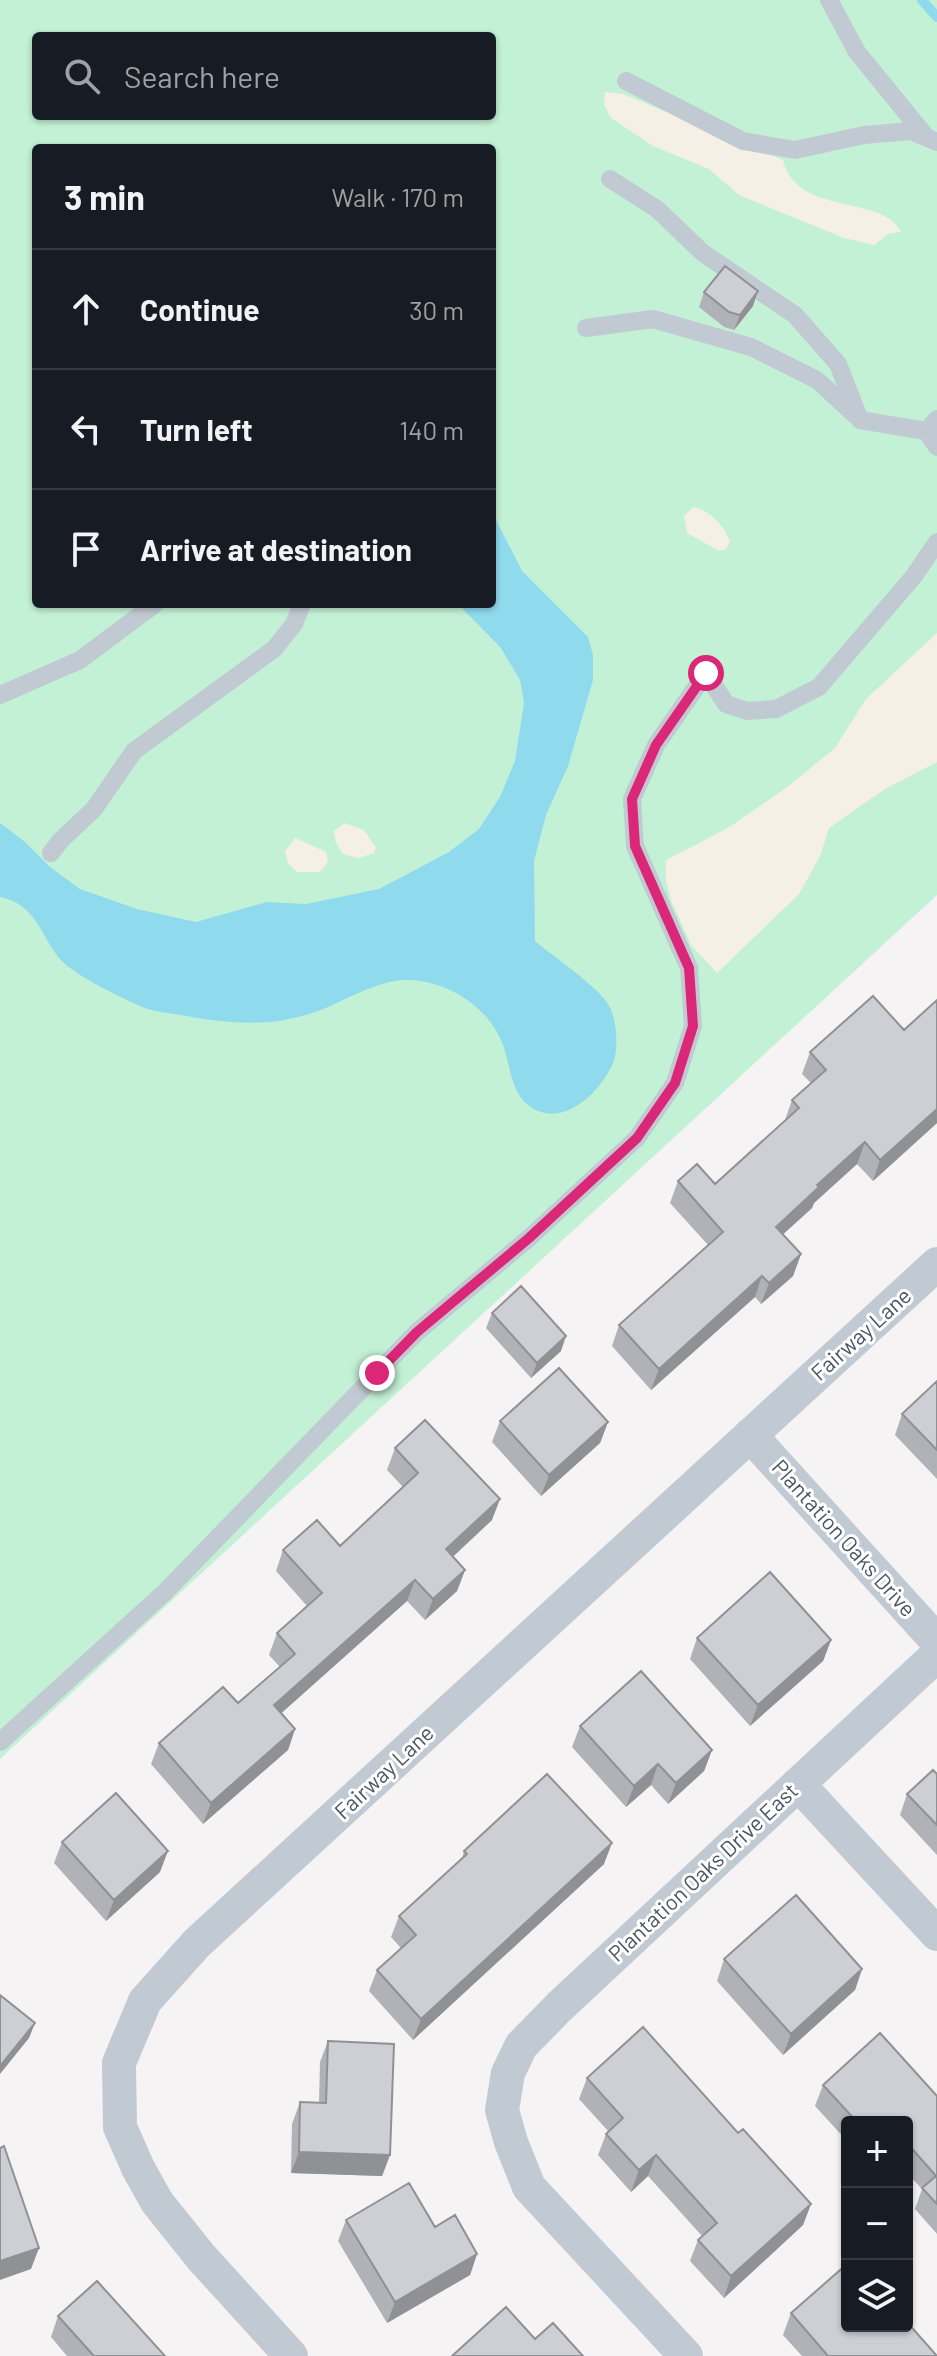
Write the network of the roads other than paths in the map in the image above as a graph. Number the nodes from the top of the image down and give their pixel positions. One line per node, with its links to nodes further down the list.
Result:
1 (829, 0): 3 (lane)
2 (626, 81): 3 (lane)
3 (932, 140)
4 (610, 179): 6 (lane)
5 (586, 328): 6 (lane)
6 (860, 420): 7 (lane)
7 (932, 425): 8 (lane)
8 (937, 447)
9 (937, 542): 18 (lane)
10 (150, 608): 12 (lane)
11 (300, 608): 13 (lane)
12 (0, 695)
13 (51, 853)
14 (937, 1264): 15 (street, Fairway Lane)
15 (750, 1435): 16 (street, Plantation Oaks Drive); 21 (street, Fairway Lane)
16 (937, 1641)
17 (937, 1655): 19 (street, Plantation Oaks Drive East)
18 (0, 1742)
19 (798, 1784): 20 (street); 22 (street, Plantation Oaks Drive East)
20 (937, 1934)
21 (291, 2356)
22 (686, 2356)

